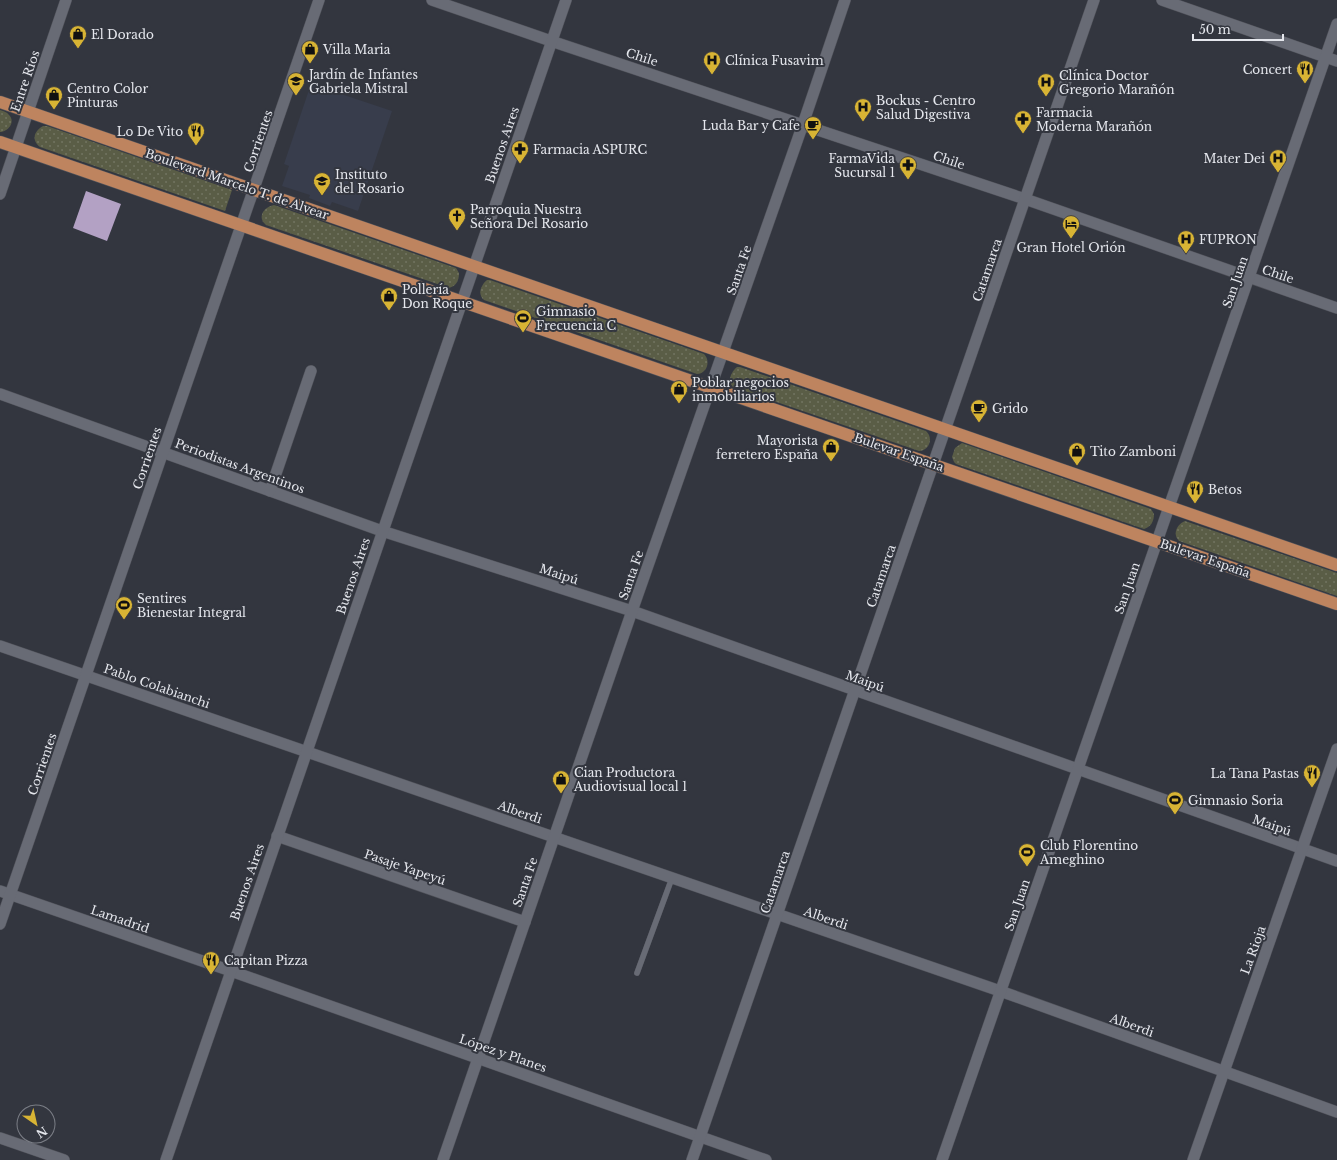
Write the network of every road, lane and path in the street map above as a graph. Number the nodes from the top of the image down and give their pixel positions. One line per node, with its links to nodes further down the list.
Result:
1 (66, 0): 13 (street, Entre Ríos)
2 (319, 0): 17 (street, Corrientes)
3 (432, 0): 9 (street, Chile)
4 (566, 0): 9 (street, Buenos Aires)
5 (845, 0): 14 (street, Santa Fe)
6 (1094, 0): 19 (street, Catamarca)
7 (1162, 0): 10 (street)
8 (1337, 24): 10 (street, San Juan)
9 (551, 41): 14 (street, Chile); 21 (street, Buenos Aires)
10 (1326, 57): 11 (street); 22 (street, San Juan)
11 (1337, 61)
12 (0, 102): 13 (main road, Boulevard Marcelo T. de Alvear)
13 (28, 112): 16 (street, Entre Ríos); 17 (main road, Boulevard Marcelo T. de Alvear)
14 (803, 124): 19 (street, Chile); 25 (street, Santa Fe)
15 (0, 142): 16 (main road)
16 (16, 147): 18 (street, Entre Ríos); 20 (main road)
17 (254, 190): 20 (street, Corrientes); 21 (main road, Boulevard Marcelo T. de Alvear)
18 (0, 194)
19 (1024, 199): 22 (street, Chile); 29 (street, Catamarca)
20 (242, 224): 23 (main road); 30 (street, Corrientes)
21 (473, 265): 23 (street, Buenos Aires); 25 (main road)
22 (1250, 278): 24 (street, Chile); 33 (street, San Juan)
23 (461, 301): 27 (main road, Bulevar España); 34 (street, Buenos Aires)
24 (1337, 308)
25 (724, 352): 27 (street, Santa Fe); 29 (main road)
26 (311, 372): 32 (street)
27 (711, 388): 31 (main road, Bulevar España); 38 (street, Santa Fe)
28 (0, 394): 30 (street, Periodistas Argentinos)
29 (946, 430): 31 (street, Catamarca); 33 (main road)
30 (163, 452): 32 (street, Periodistas Argentinos); 40 (street, Corrientes)
31 (934, 464): 35 (main road, Bulevar España); 41 (street, Catamarca)
32 (270, 491): 34 (street, Periodistas Argentinos)
33 (1170, 508): 35 (street, San Juan); 36 (main road)
34 (382, 531): 38 (street, Maipú); 43 (street, Buenos Aires)
35 (1157, 542): 37 (main road, Bulevar España); 44 (street, San Juan)
36 (1337, 564)
37 (1337, 604)
38 (632, 611): 41 (street, Maipú); 46 (street, Santa Fe)
39 (0, 646): 40 (street, Pablo Colabianchi)
40 (86, 676): 43 (street, Pablo Colabianchi); 50 (street, Corrientes)
41 (855, 691): 44 (street, Maipú); 51 (street, Catamarca)
42 (1337, 749): 47 (street, La Rioja)
43 (306, 751): 45 (street, Buenos Aires); 46 (street, Alberdi)
44 (1077, 770): 47 (street, Maipú); 56 (street, San Juan)
45 (277, 836): 52 (street, Pasaje Yapeyú); 54 (street, Buenos Aires)
46 (554, 837): 49 (street, Alberdi); 52 (street, Santa Fe)
47 (1302, 849): 48 (street, Maipú); 58 (street, La Rioja)
48 (1337, 862)
49 (672, 878): 51 (street, Alberdi); 55 (lane)
50 (5, 893): 53 (street, Corrientes); 54 (street, Lamadrid)
51 (777, 914): 56 (street, Alberdi); 60 (street, Catamarca)
52 (525, 922): 57 (street, Santa Fe)
53 (0, 924)
54 (231, 971): 57 (street, López y Planes); 63 (street, Buenos Aires)
55 (637, 973)
56 (1000, 991): 58 (street, Alberdi); 67 (street, San Juan)
57 (478, 1058): 60 (street, López y Planes); 64 (street, Santa Fe)
58 (1223, 1071): 59 (street, Alberdi); 68 (street, La Rioja)
59 (1337, 1112)
60 (700, 1136): 65 (street, Catamarca); 66 (street, López y Planes)
61 (0, 1138): 62 (street)
62 (64, 1160)
63 (166, 1160)
64 (443, 1160)
65 (692, 1160)
66 (766, 1160)
67 (942, 1160)
68 (1193, 1160)

